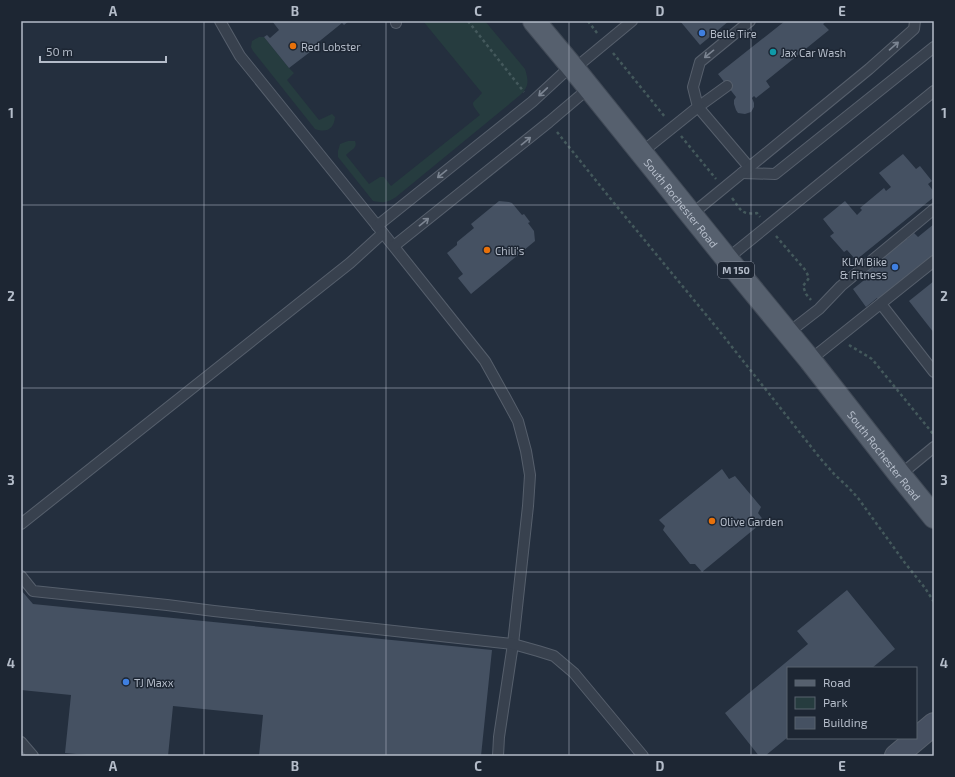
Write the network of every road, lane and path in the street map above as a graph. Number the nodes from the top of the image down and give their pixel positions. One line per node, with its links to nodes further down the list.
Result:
1 (220, 21): 19 (lane)
2 (468, 21): 12 (path)
3 (534, 21): 8 (main road, South Rochester Road / M 150)
4 (632, 21): 8 (lane)
5 (750, 21): 13 (lane, one-way to 13)
6 (915, 21): 16 (lane, one-way to 6)
7 (934, 46): 16 (lane)
8 (573, 68): 10 (main road, South Rochester Road / M 150); 19 (lane, one-way to 19)
9 (727, 86): 13 (lane)
10 (589, 88): 15 (main road, South Rochester Road / M 150); 20 (lane, one-way to 10)
11 (934, 91): 21 (lane)
12 (527, 96)
13 (698, 107): 15 (lane); 16 (lane)
14 (556, 130): 32 (path)
15 (642, 152): 18 (main road, South Rochester Road / M 150)
16 (746, 170): 18 (lane)
17 (934, 210): 24 (lane)
18 (692, 214): 21 (main road, South Rochester Road / M 150)
19 (380, 230): 20 (lane); 30 (lane)
20 (394, 246): 33 (lane)
21 (727, 259): 24 (main road, South Rochester Road / M 150)
22 (934, 261): 23 (lane)
23 (881, 304): 25 (lane); 26 (lane)
24 (788, 333): 25 (main road, South Rochester Road / M 150)
25 (810, 360): 28 (main road, South Rochester Road / M 150)
26 (934, 372)
27 (934, 447): 28 (lane)
28 (900, 475): 29 (main road, South Rochester Road / M 150)
29 (934, 517)
30 (21, 524)
31 (21, 576): 33 (lane)
32 (934, 602)
33 (512, 644): 39 (lane); 40 (lane)
34 (934, 724): 35 (street)
35 (917, 738)
36 (916, 739): 41 (street)
37 (21, 742): 38 (lane)
38 (33, 756)
39 (498, 756)
40 (644, 756)
41 (896, 756)

